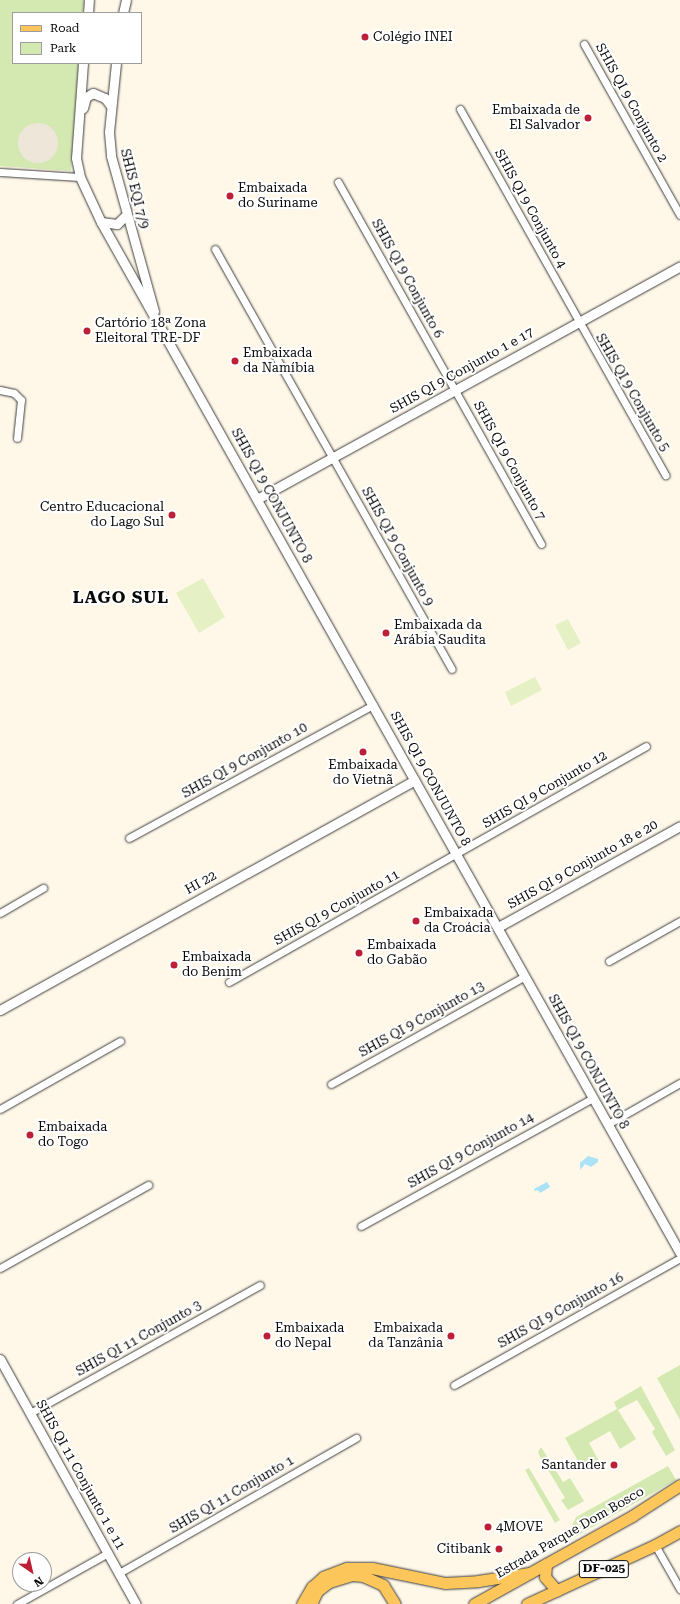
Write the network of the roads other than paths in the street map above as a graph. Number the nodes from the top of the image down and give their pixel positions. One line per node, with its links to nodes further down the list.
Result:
1 (89, 0): 3 (street)
2 (126, 0): 4 (street)
3 (88, 12)
4 (123, 12)
5 (584, 44): 15 (street, SHIS QI 9 Conjunto 2)
6 (83, 64): 10 (street)
7 (116, 64): 8 (street, SHIS EQI 7/9)
8 (111, 106): 10 (street); 14 (street, SHIS EQI 7/9)
9 (460, 109): 20 (street, SHIS QI 9 Conjunto 4)
10 (77, 127): 12 (street)
11 (0, 172): 12 (street)
12 (80, 177): 16 (street)
13 (338, 182): 21 (street, SHIS QI 9 Conjunto 6)
14 (126, 214): 16 (street); 19 (street, SHIS EQI 7/9)
15 (680, 215)
16 (101, 222): 19 (street)
17 (215, 249): 24 (street)
18 (680, 266): 20 (street, SHIS QI 9 Conjunto 1 e 17)
19 (156, 318): 26 (street, SHIS QI 9 CONJUNTO 8)
20 (578, 322): 21 (street, SHIS QI 9 Conjunto 1 e 17); 25 (street, SHIS QI 9 Conjunto 5)
21 (456, 389): 24 (street, SHIS QI 9 Conjunto 1 e 17); 27 (street, SHIS QI 9 Conjunto 7)
22 (0, 390): 23 (street)
23 (17, 438)
24 (332, 457): 26 (street, SHIS QI 9 Conjunto 1 e 17); 28 (street, SHIS QI 9 Conjunto 9)
25 (665, 475)
26 (257, 499): 29 (street, SHIS QI 9 CONJUNTO 8)
27 (541, 544)
28 (452, 669)
29 (373, 705): 31 (street, SHIS QI 9 CONJUNTO 8); 33 (street, SHIS QI 9 Conjunto 10)
30 (646, 746): 34 (street, SHIS QI 9 Conjunto 12)
31 (415, 780): 34 (street, SHIS QI 9 CONJUNTO 8); 42 (street, HI 22)
32 (680, 826): 38 (street, SHIS QI 9 Conjunto 18 e 20)
33 (129, 838)
34 (457, 854): 38 (street, SHIS QI 9 CONJUNTO 8); 41 (street, SHIS QI 9 Conjunto 11)
35 (43, 888): 36 (street)
36 (0, 912)
37 (680, 921): 39 (street)
38 (498, 927): 40 (street, SHIS QI 9 CONJUNTO 8)
39 (609, 961)
40 (525, 976): 44 (street, SHIS QI 9 Conjunto 13); 46 (street, SHIS QI 9 CONJUNTO 8)
41 (229, 982)
42 (0, 1010)
43 (120, 1041): 47 (street)
44 (331, 1084)
45 (680, 1084): 48 (street)
46 (593, 1098): 48 (street, SHIS QI 9 CONJUNTO 8); 50 (street, SHIS QI 9 Conjunto 14)
47 (0, 1108)
48 (608, 1124): 51 (street, SHIS QI 9 CONJUNTO 8)
49 (148, 1185): 53 (street)
50 (361, 1226)
51 (679, 1248)
52 (680, 1258): 56 (street, SHIS QI 9 Conjunto 16)
53 (0, 1268)
54 (260, 1285): 57 (street, SHIS QI 11 Conjunto 3)
55 (0, 1359): 57 (street, SHIS QI 11 Conjunto 1 e 11)
56 (454, 1385)
57 (30, 1413): 62 (street, SHIS QI 11 Conjunto 1 e 11)
58 (356, 1438): 64 (street, SHIS QI 11 Conjunto 1)
59 (680, 1485): 63 (main road, Estrada Parque Dom Bosco / DF-025)
60 (680, 1531): 61 (main road, DF-025)
61 (656, 1546): 66 (street); 67 (main road, DF-025)
62 (108, 1553): 64 (street, SHIS QI 11 Conjunto 1 e 11); 68 (street)
63 (546, 1564): 65 (main road, Estrada Parque Dom Bosco / DF-025); 67 (main road)
64 (119, 1572): 69 (street, SHIS QI 11 Conjunto 1 e 11)
65 (529, 1573): 70 (main road); 73 (main road, Estrada Parque Dom Bosco / DF-025)
66 (680, 1589)
67 (557, 1591): 74 (main road, DF-025)
68 (17, 1604)
69 (136, 1604)
70 (302, 1604)
71 (311, 1604): 72 (main road)
72 (395, 1604)
73 (474, 1604)
74 (527, 1604)

